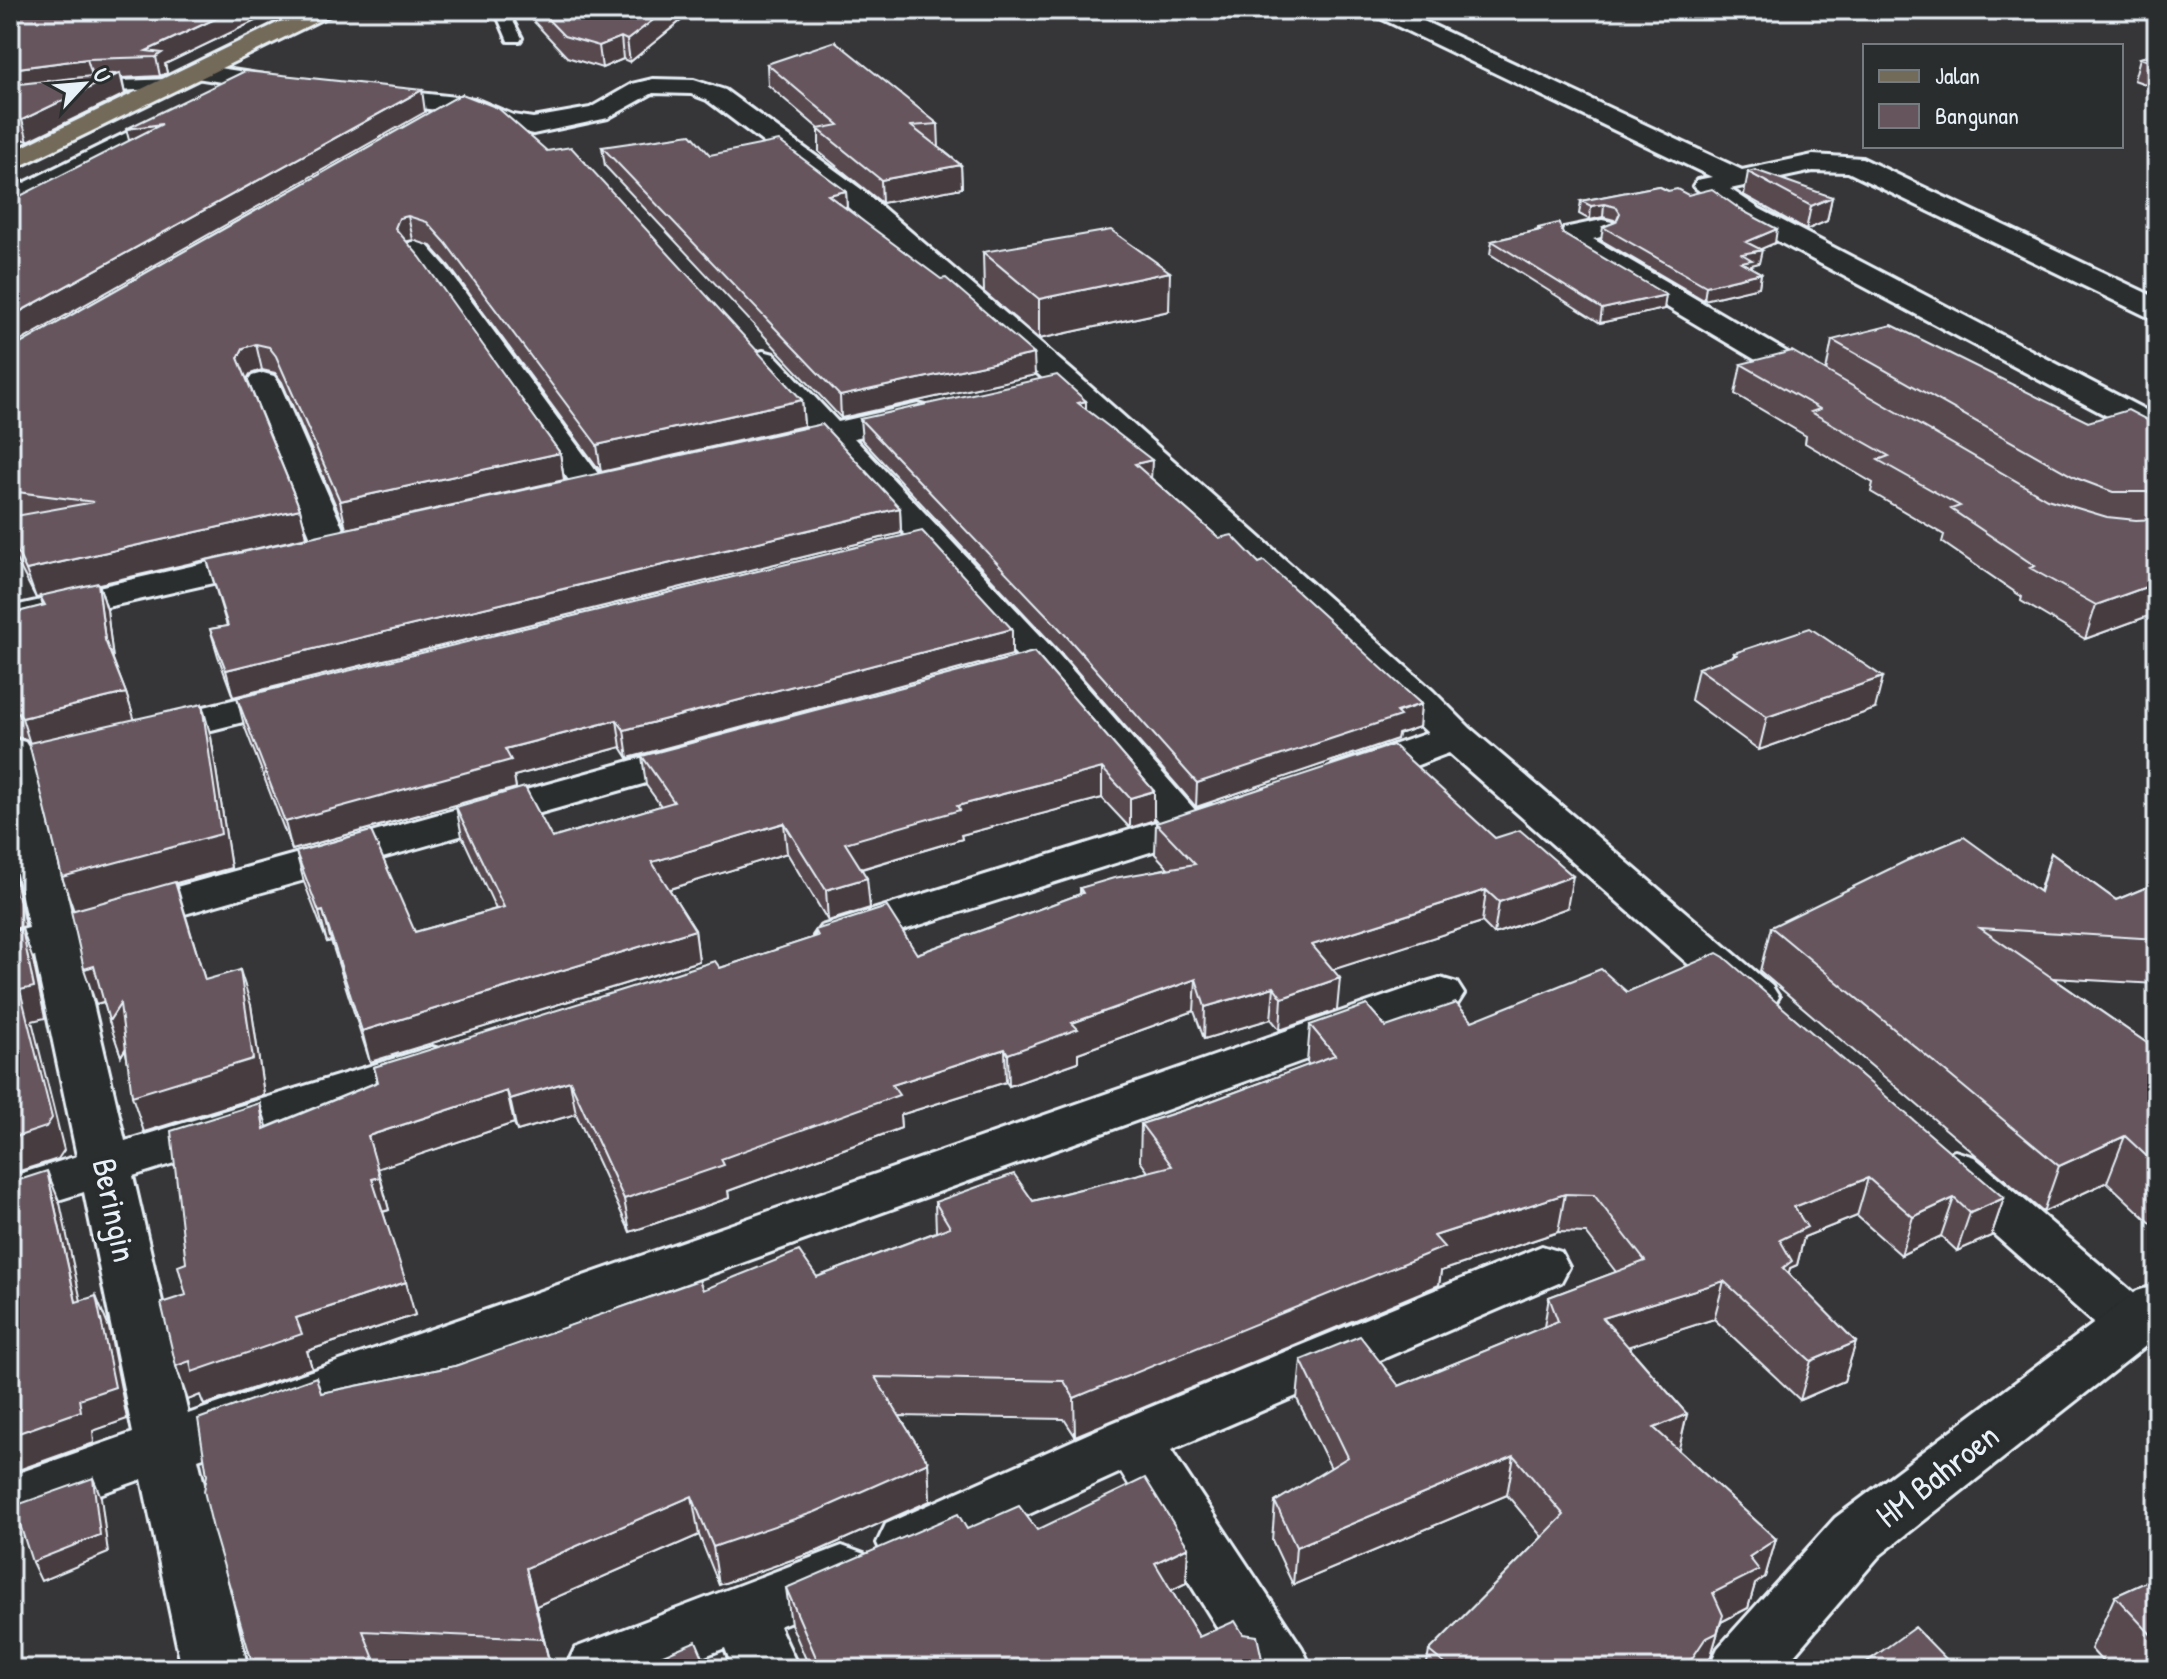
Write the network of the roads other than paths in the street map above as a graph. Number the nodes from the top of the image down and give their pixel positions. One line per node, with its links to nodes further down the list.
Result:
1 (322, 10): 5 (main road)
2 (498, 10): 4 (lane)
3 (1382, 10): 11 (street)
4 (514, 38)
5 (186, 78): 6 (street); 7 (lane); 10 (main road)
6 (245, 81): 8 (street); 12 (street)
7 (10, 98)
8 (460, 106): 9 (street); 17 (street)
9 (419, 129)
10 (10, 163)
11 (1736, 178): 15 (street); 22 (street)
12 (10, 201)
13 (1602, 228): 20 (street)
14 (416, 250): 25 (street)
15 (2157, 310)
16 (746, 342): 23 (street)
17 (1065, 381): 19 (street); 32 (street)
18 (263, 383): 28 (street)
19 (1021, 391)
20 (1847, 400)
21 (947, 407): 23 (street)
22 (2157, 429)
23 (830, 434): 24 (street); 26 (street)
24 (740, 453)
25 (591, 486)
26 (933, 540): 27 (street); 29 (street)
27 (887, 552)
28 (10, 618)
29 (1044, 662): 30 (street); 37 (street)
30 (998, 674)
31 (333, 687): 34 (street)
32 (1455, 737): 35 (street); 41 (street)
33 (735, 745): 38 (street)
34 (11, 762): 38 (street, Beringin)
35 (1322, 782)
36 (1247, 807): 37 (street)
37 (1187, 827): 39 (street)
38 (32, 942): 44 (street, Beringin)
39 (791, 951)
40 (1440, 994): 49 (street)
41 (1793, 1029)
42 (472, 1051): 44 (street)
43 (1925, 1144): 47 (street)
44 (107, 1166): 45 (street); 49 (street, Beringin)
45 (10, 1196)
46 (1542, 1267): 48 (street)
47 (2144, 1314): 55 (street, HM Bahroen)
48 (1133, 1440): 51 (street); 54 (street)
49 (163, 1446): 50 (street); 52 (street, Beringin)
50 (10, 1501)
51 (754, 1642): 53 (street)
52 (215, 1669)
53 (598, 1669)
54 (1279, 1669)
55 (1741, 1669)

